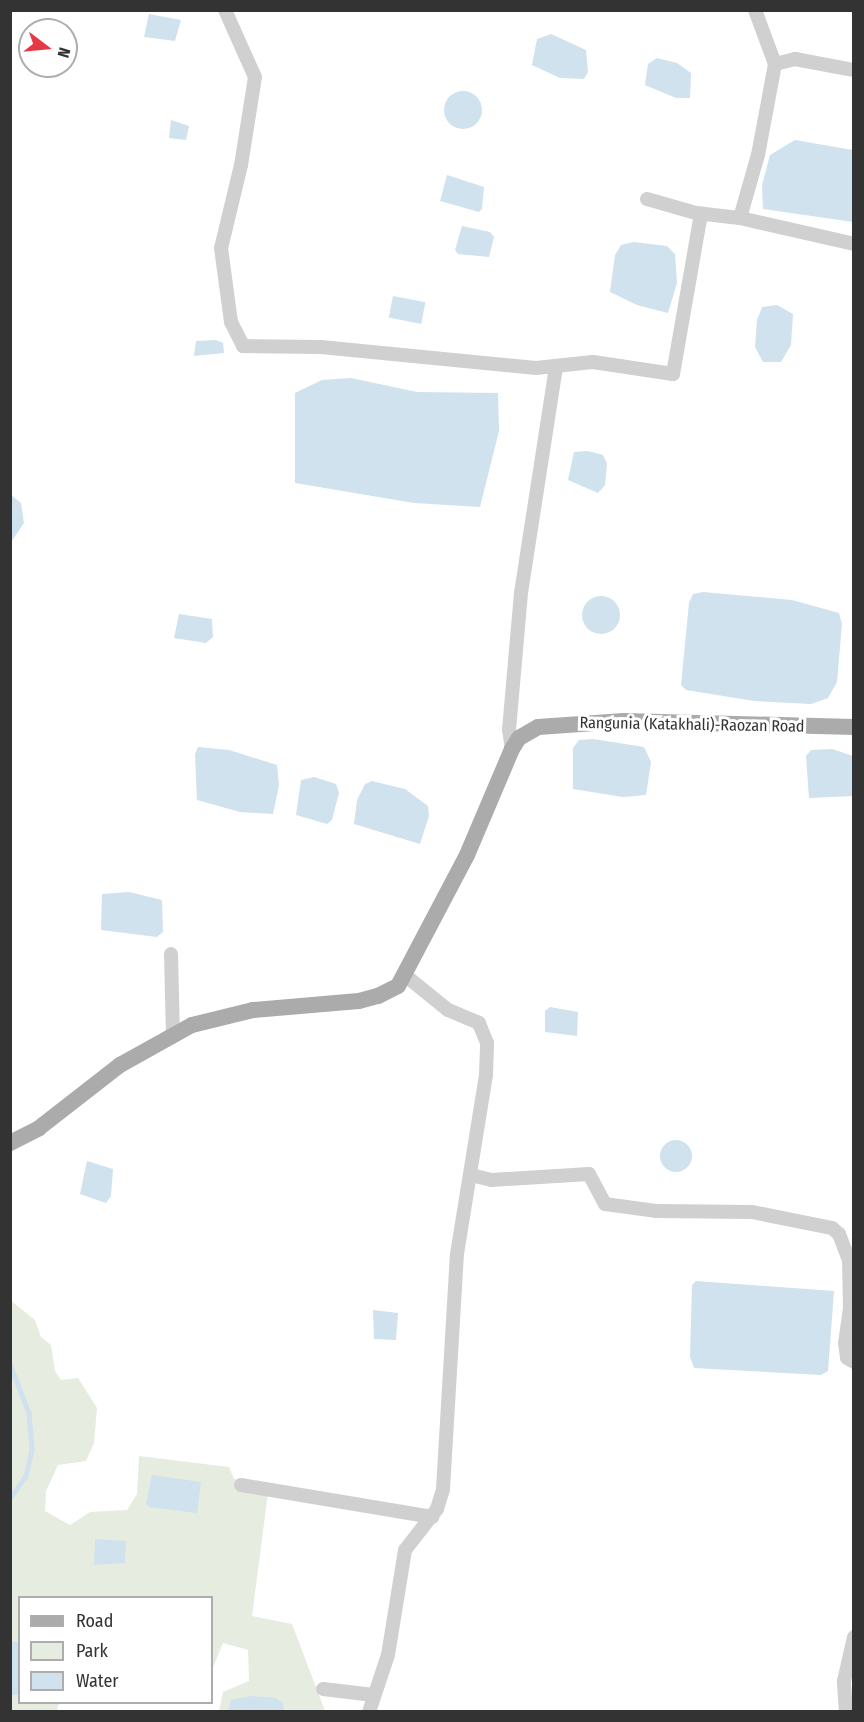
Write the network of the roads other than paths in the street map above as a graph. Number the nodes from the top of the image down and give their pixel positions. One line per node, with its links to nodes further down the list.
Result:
1 (225, 10): 9 (street)
2 (755, 10): 3 (street)
3 (775, 64): 4 (street); 7 (street)
4 (854, 70)
5 (647, 199): 6 (street)
6 (701, 213): 7 (street); 9 (street)
7 (741, 218): 8 (street)
8 (854, 244)
9 (556, 366): 11 (street)
10 (854, 728): 11 (main road, Rangunia (Katakhali)-Raozan Road)
11 (512, 749): 13 (main road, Rangunia (Katakhali)-Raozan Road)
12 (171, 954): 14 (street)
13 (406, 976): 14 (main road, Rangunia (Katakhali)-Raozan Road); 16 (street)
14 (173, 1035): 15 (main road, Rangunia (Katakhali)-Raozan Road)
15 (10, 1143)
16 (471, 1175): 17 (street); 19 (street)
17 (854, 1362)
18 (241, 1485): 19 (street)
19 (432, 1518): 22 (street)
20 (854, 1637): 24 (street)
21 (322, 1689): 22 (street)
22 (374, 1695): 23 (street)
23 (369, 1712)
24 (846, 1712)

